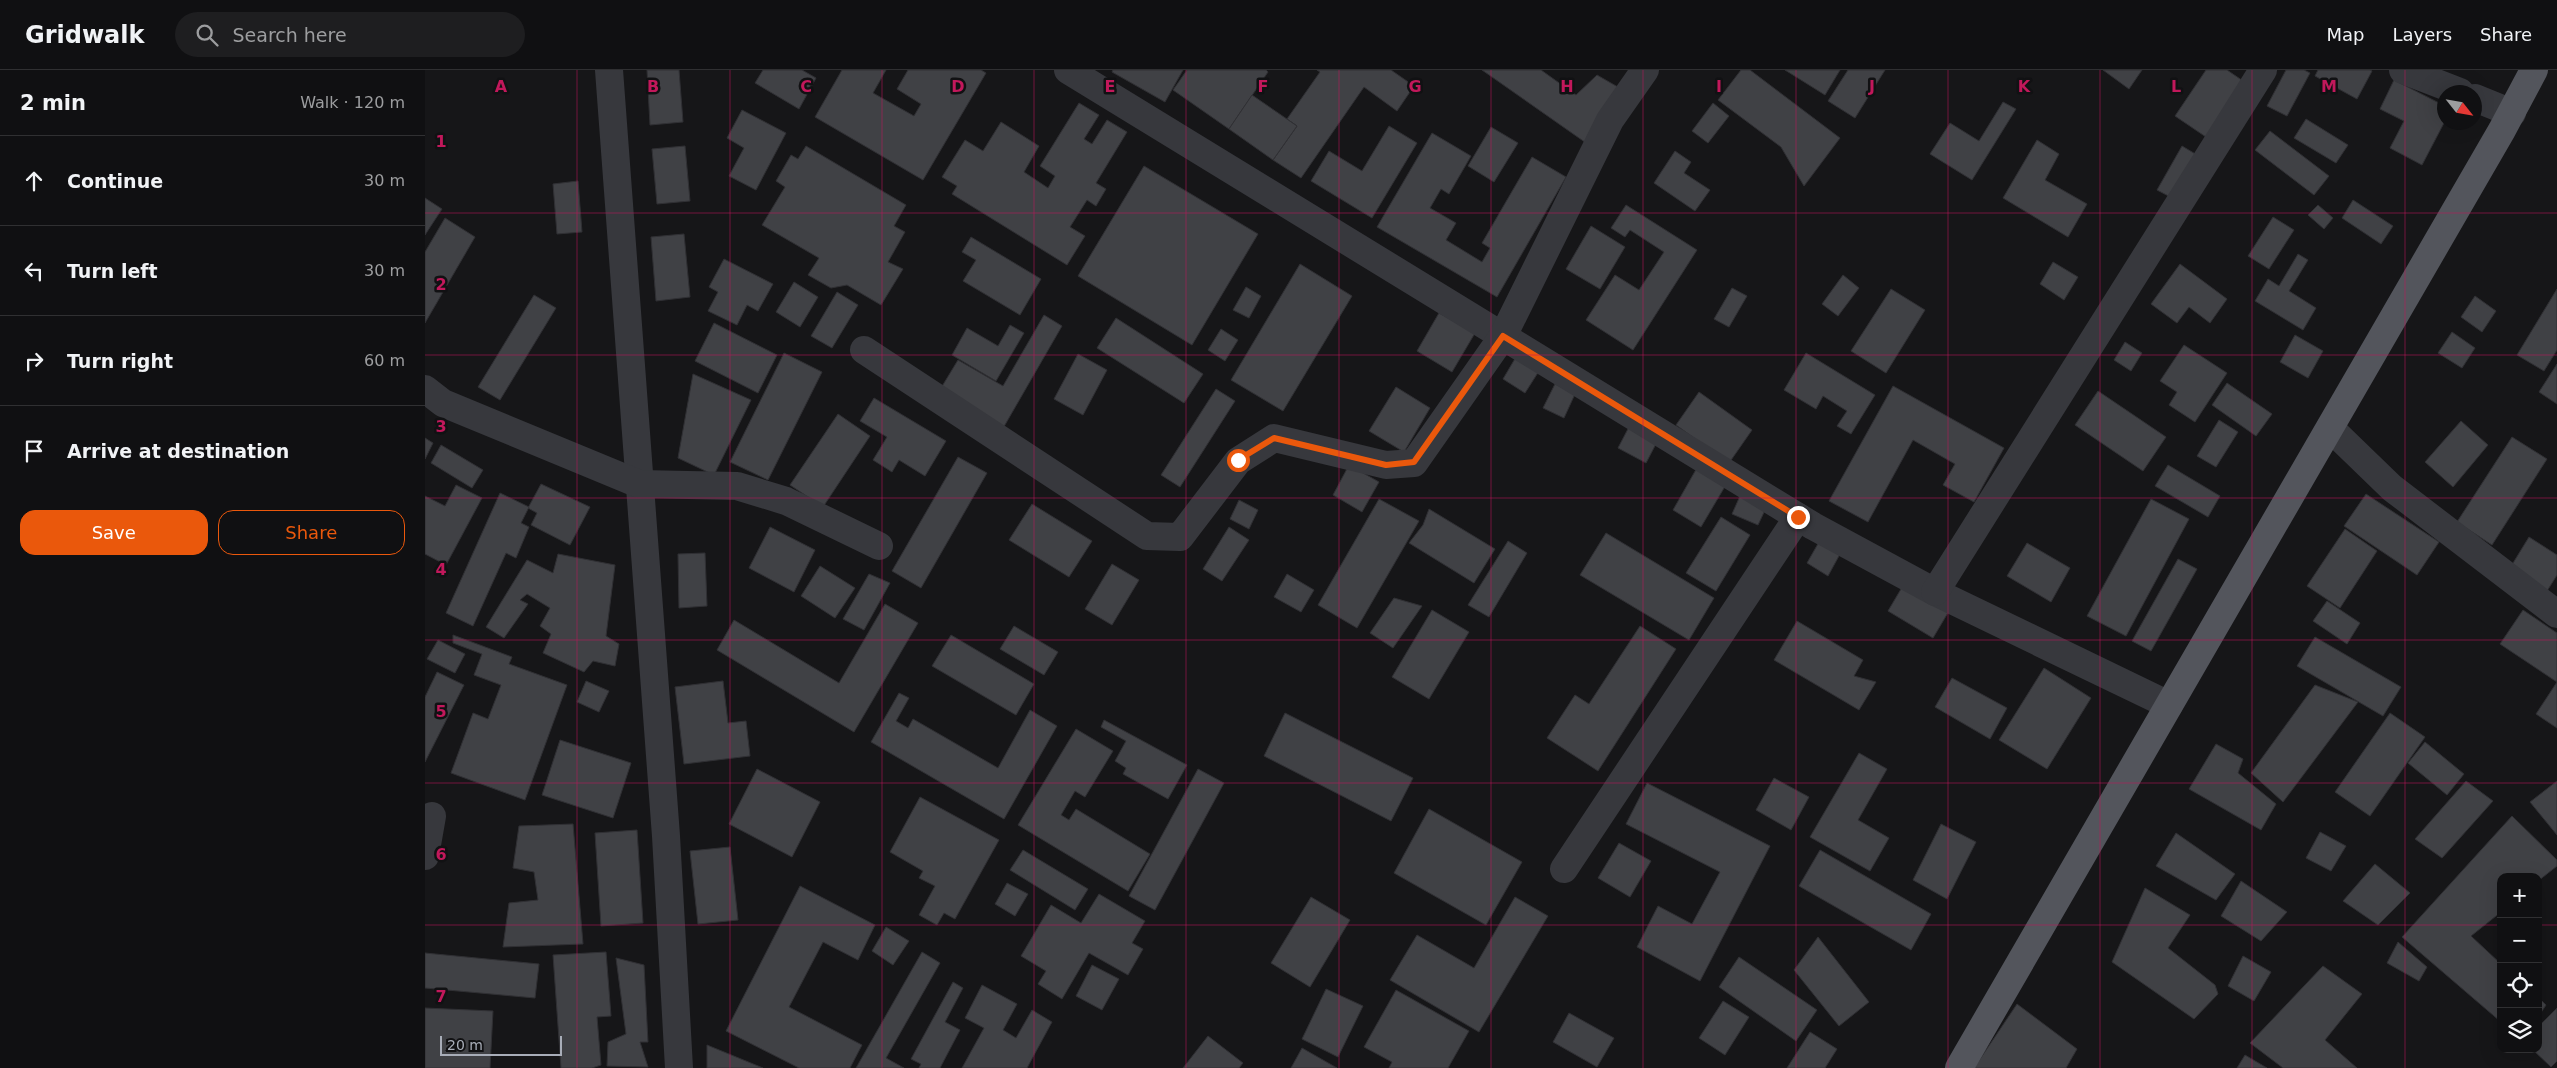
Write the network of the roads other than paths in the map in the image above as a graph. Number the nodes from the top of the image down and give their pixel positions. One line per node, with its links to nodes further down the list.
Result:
1 (609, 70): 14 (street)
2 (1067, 70): 10 (street)
3 (1645, 70): 10 (street)
4 (2263, 70): 17 (street)
5 (2403, 70): 7 (street)
6 (2535, 70): 9 (main road)
7 (2443, 85)
8 (2482, 101): 9 (street)
9 (2512, 113): 13 (main road)
10 (1503, 336): 11 (street); 15 (street)
11 (864, 350)
12 (425, 389): 14 (street)
13 (2329, 428): 18 (street); 19 (main road)
14 (639, 484): 16 (street); 23 (street)
15 (1798, 517): 17 (street); 22 (street)
16 (879, 546)
17 (1935, 592): 19 (street)
18 (2557, 614)
19 (2169, 705): 24 (main road)
20 (432, 816): 21 (street)
21 (425, 856)
22 (1564, 869)
23 (679, 1068)
24 (1959, 1068)

